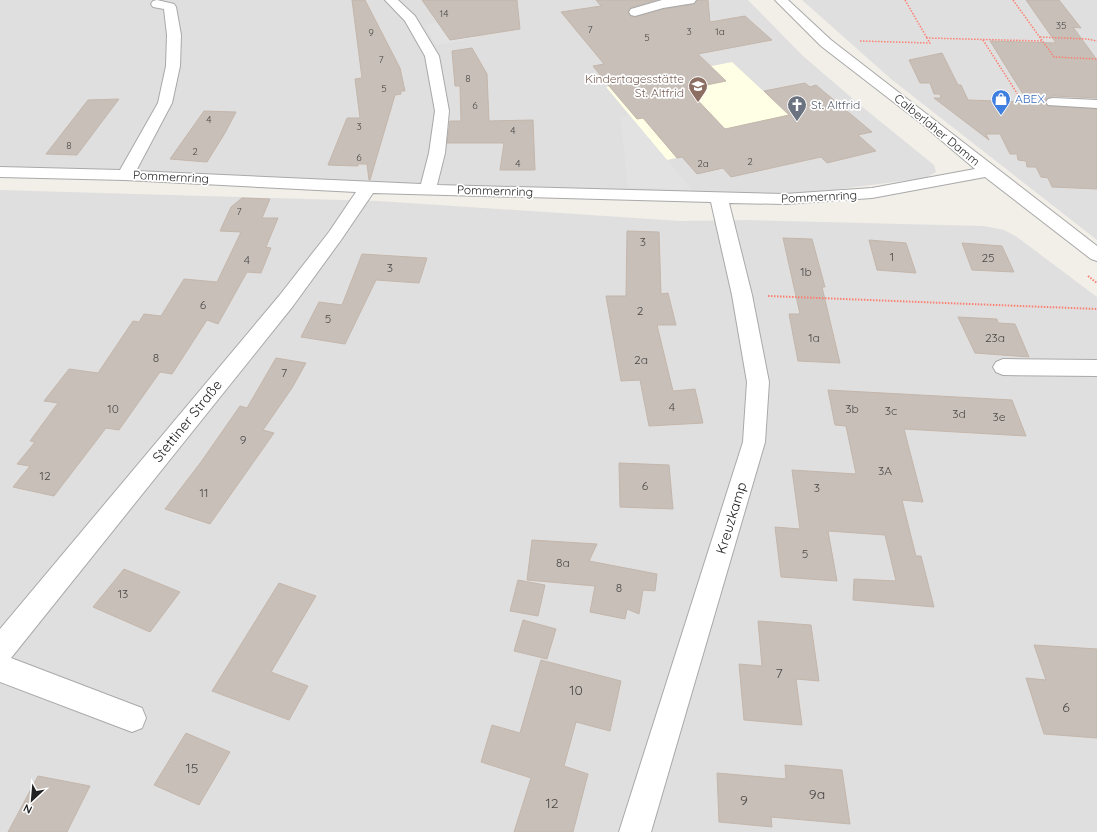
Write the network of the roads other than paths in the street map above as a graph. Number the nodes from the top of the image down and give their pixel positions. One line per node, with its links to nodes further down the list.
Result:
1 (392, 0): 12 (street)
2 (690, 0): 5 (street)
3 (781, 0): 8 (street, Calberlaher Damm)
4 (158, 4): 10 (street)
5 (635, 12)
6 (1053, 102): 7 (street)
7 (1097, 104)
8 (988, 171): 13 (street, Pommernring); 14 (street, Calberlaher Damm)
9 (0, 172): 10 (street, Pommernring)
10 (125, 175): 11 (street, Pommernring)
11 (368, 188): 12 (street, Pommernring); 17 (street, Stettiner Straße)
12 (428, 189): 13 (street, Pommernring)
13 (719, 198): 20 (street, Kreuzkamp)
14 (1097, 255)
15 (1003, 367): 16 (street)
16 (1097, 368)
17 (0, 650)
18 (0, 668): 19 (street)
19 (132, 718)
20 (635, 832)

